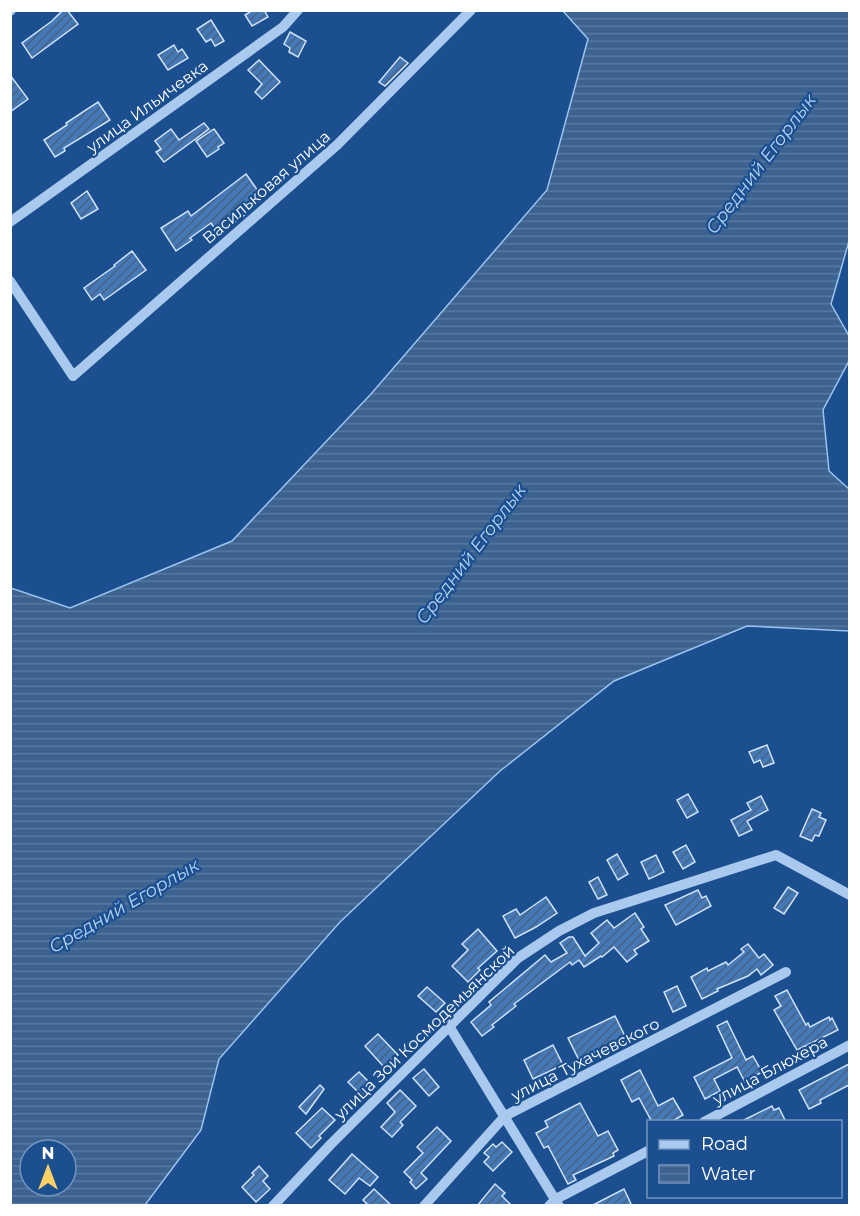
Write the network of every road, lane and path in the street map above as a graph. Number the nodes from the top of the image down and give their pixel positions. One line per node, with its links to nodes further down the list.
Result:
1 (298, 10): 3 (street, улица Ильичевка)
2 (471, 10): 4 (street, Васильковая улица)
3 (10, 222)
4 (10, 280)
5 (849, 895): 7 (street, улица Зои Космодемьянской)
6 (786, 972): 9 (street, улица Тухачевского)
7 (449, 1026): 9 (street); 13 (street, улица Зои Космодемьянской)
8 (849, 1045): 10 (street, улица Блюхера)
9 (505, 1116): 12 (street); 14 (street, улица Тухачевского)
10 (708, 1120)
11 (647, 1152): 12 (street)
12 (555, 1204)
13 (273, 1206)
14 (424, 1206)

